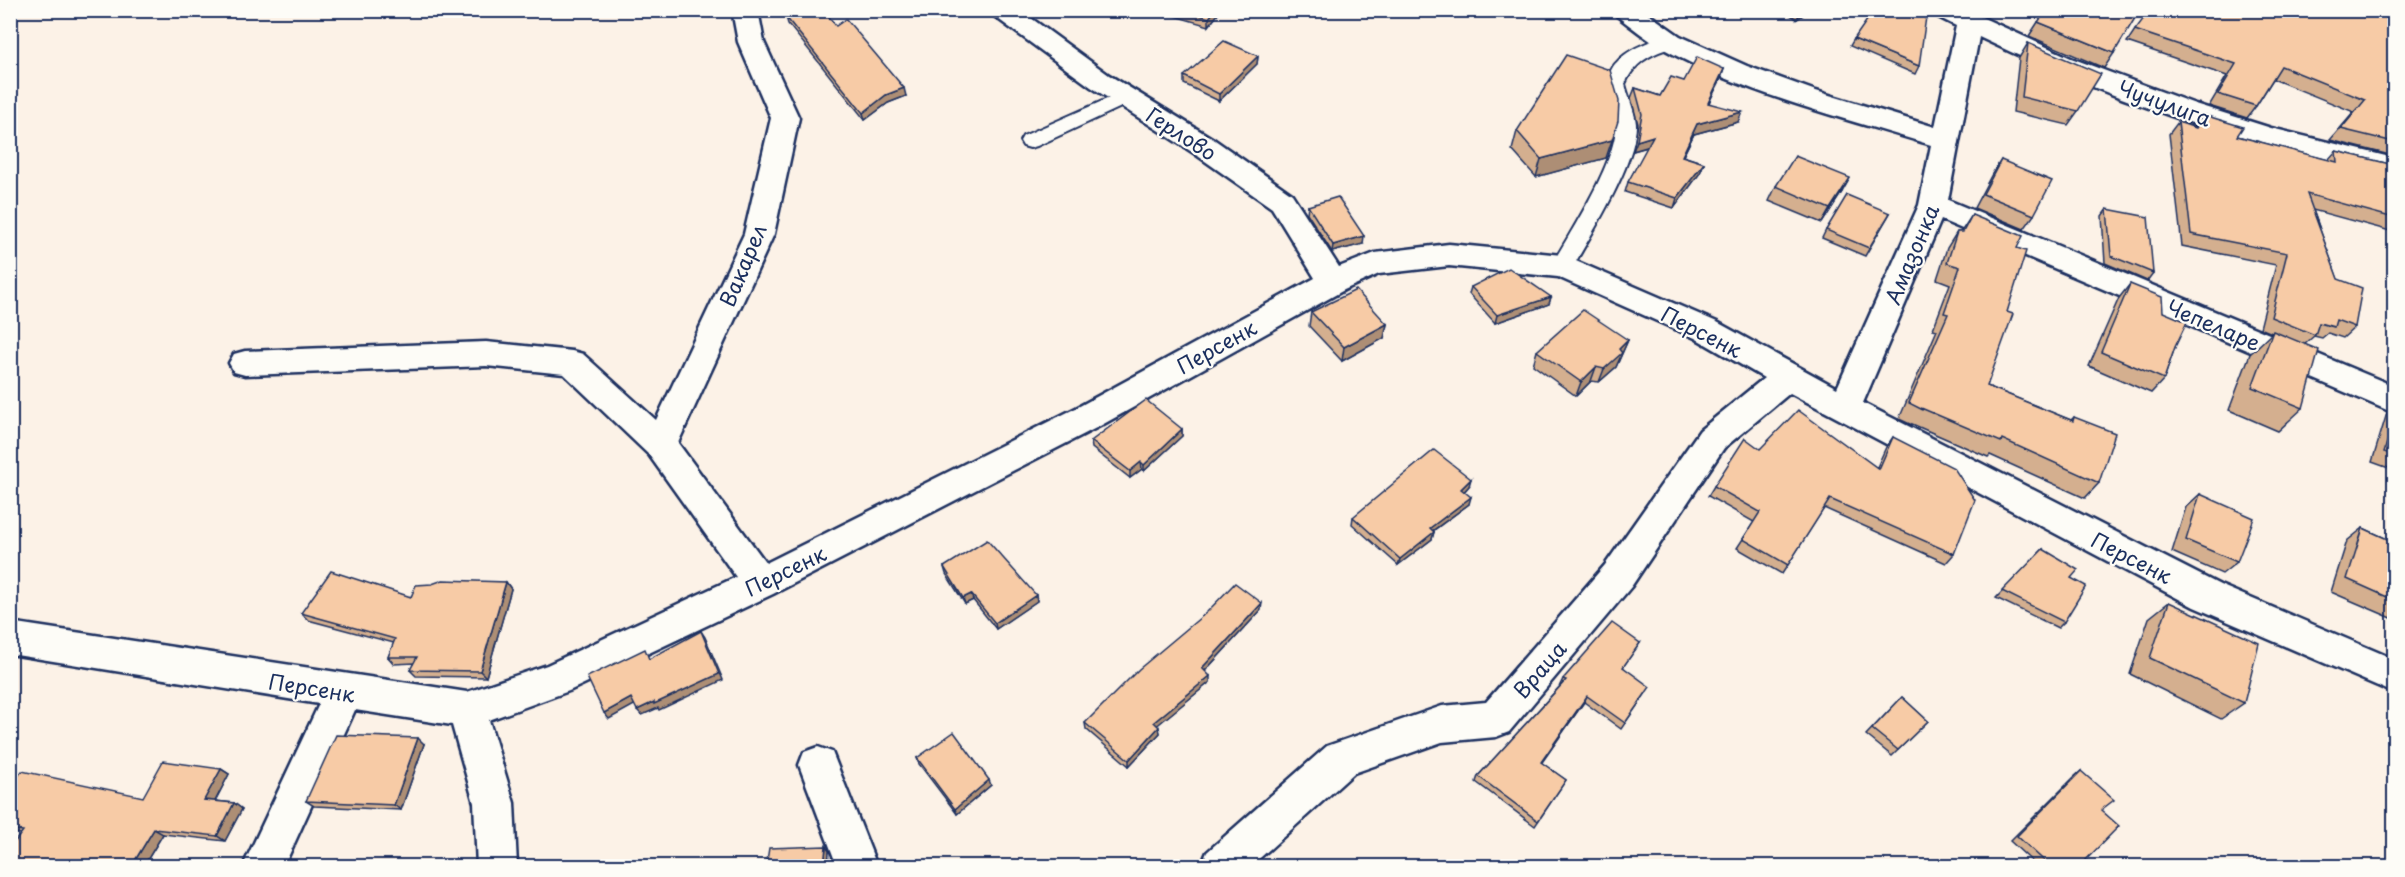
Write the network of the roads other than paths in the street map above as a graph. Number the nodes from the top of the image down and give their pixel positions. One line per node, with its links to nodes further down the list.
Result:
1 (745, 10): 17 (street, Вакарел)
2 (1003, 10): 6 (street, Герлово)
3 (1626, 10): 5 (street)
4 (1957, 17): 7 (street, Амазонка); 9 (street, Чучулига)
5 (1670, 41): 7 (street); 11 (lane)
6 (1125, 97): 8 (lane); 12 (street, Герлово)
7 (1946, 140): 10 (street, Амазонка)
8 (1029, 141)
9 (2394, 168)
10 (1933, 206): 15 (street, Чепеларе); 16 (street, Амазонка)
11 (1562, 266): 12 (street, Персенк); 14 (street, Персенк)
12 (1333, 282): 18 (street, Персенк)
13 (245, 363): 17 (street)
14 (1788, 376): 16 (street, Персенк); 27 (street, Враца)
15 (2394, 400)
16 (1844, 408): 20 (street, Персенк)
17 (661, 445): 18 (street)
18 (760, 583): 22 (street, Персенк)
19 (10, 638): 21 (street, Персенк)
20 (2394, 676)
21 (344, 692): 22 (street, Персенк); 24 (street)
22 (467, 710): 25 (street)
23 (818, 765): 26 (street)
24 (263, 867)
25 (497, 867)
26 (857, 867)
27 (1221, 867)

